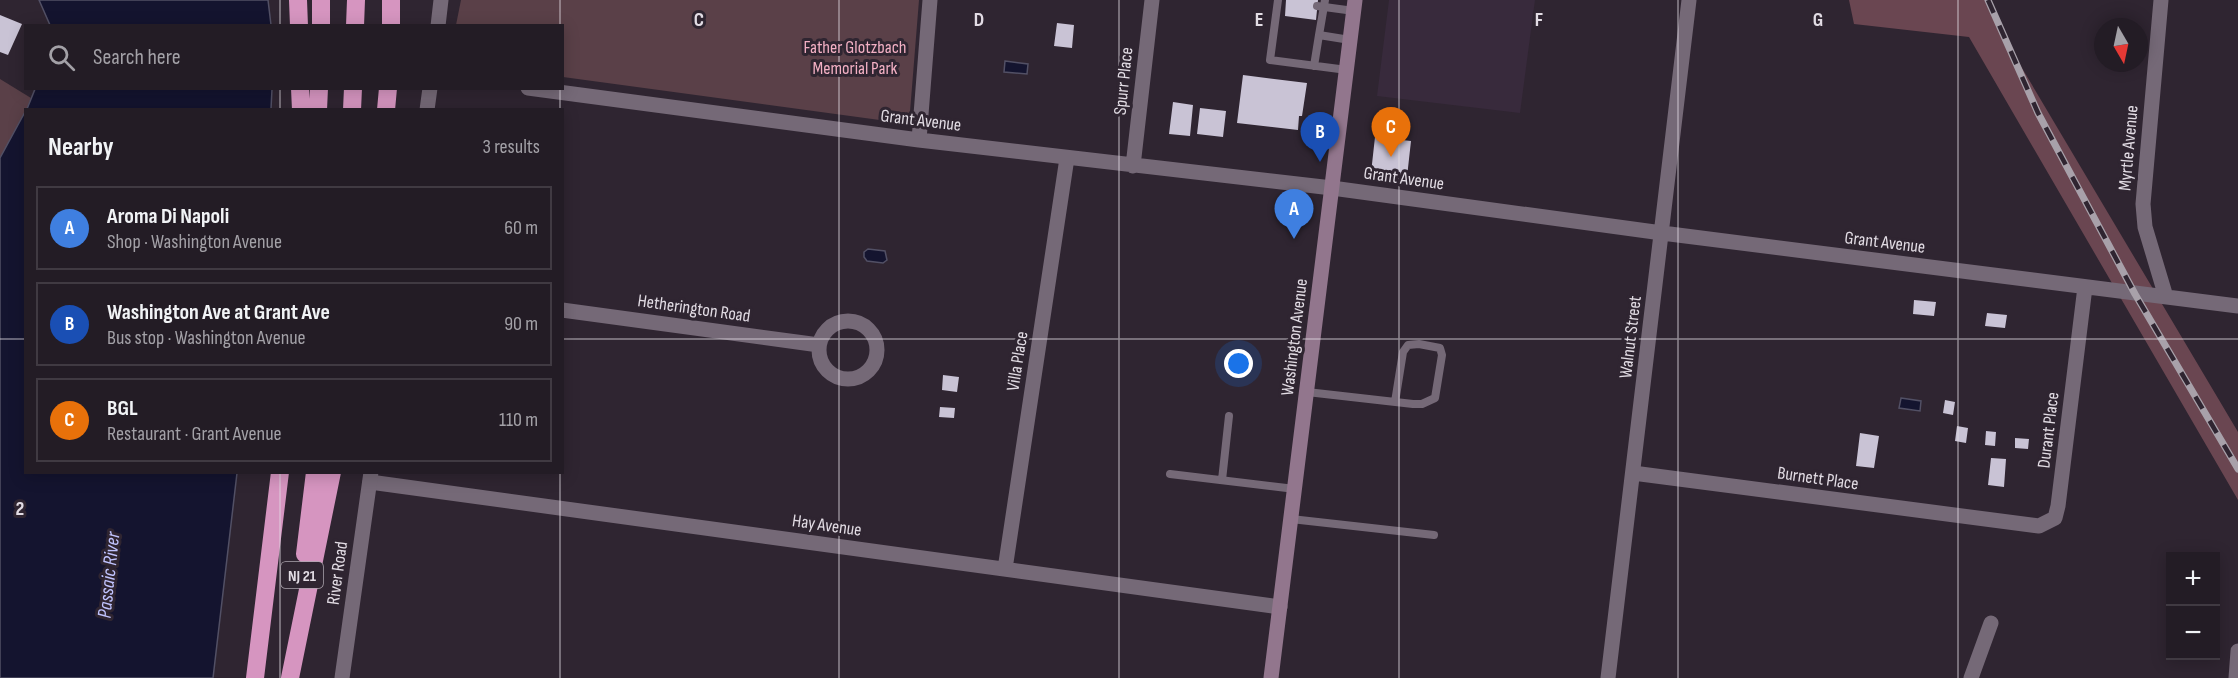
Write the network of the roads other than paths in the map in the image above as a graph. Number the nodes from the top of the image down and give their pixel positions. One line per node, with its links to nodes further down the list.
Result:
1 (298, 0): 13 (highway)
2 (321, 0): 14 (highway)
3 (356, 0): 15 (highway)
4 (391, 0): 16 (highway)
5 (441, 0): 17 (street)
6 (930, 0): 33 (street)
7 (1152, 0): 35 (street, Spurr Place)
8 (1689, 0): 37 (street, Walnut Street)
9 (2161, 0): 39 (street, Myrtle Avenue)
10 (1280, 2): 20 (lane)
11 (1322, 4): 12 (lane); 18 (lane)
12 (1354, 6): 19 (main road, Washington Avenue)
13 (299, 24)
14 (321, 24)
15 (355, 24)
16 (391, 24)
17 (438, 24)
18 (1319, 35): 19 (lane); 20 (lane)
19 (1350, 40): 21 (main road, Washington Avenue)
20 (1314, 66): 21 (lane)
21 (1347, 70): 36 (main road, Washington Avenue)
22 (300, 90): 28 (highway)
23 (319, 90): 29 (highway)
24 (353, 90): 30 (highway)
25 (388, 90): 31 (highway)
26 (429, 90): 32 (street)
27 (543, 90): 33 (street, Grant Avenue)
28 (301, 108)
29 (318, 108)
30 (352, 108)
31 (386, 108)
32 (427, 108)
33 (919, 140): 34 (street, Grant Avenue)
34 (1067, 158): 35 (street, Grant Avenue); 57 (street, Villa Place)
35 (1133, 166): 36 (street, Grant Avenue)
36 (1332, 188): 37 (street, Grant Avenue); 43 (main road, Washington Avenue)
37 (1662, 233): 38 (street, Grant Avenue); 46 (street, Walnut Street)
38 (2085, 287): 39 (street, Grant Avenue); 55 (street, Durant Place)
39 (2166, 297): 40 (street, Grant Avenue)
40 (2238, 306)
41 (564, 310): 42 (street, Hetherington Road)
42 (819, 345)
43 (1307, 392): 44 (lane); 53 (main road, Washington Avenue)
44 (1395, 402): 44 (lane)
45 (1229, 416): 52 (lane)
46 (1633, 473): 55 (street, Burnett Place); 65 (street, Walnut Street)
47 (280, 474): 61 (highway, NJ 21)
48 (315, 474): 62 (highway, NJ 21)
49 (332, 474): 62 (highway)
50 (1170, 474): 52 (lane)
51 (370, 477): 57 (street, Hay Avenue); 63 (street, River Road)
52 (1222, 480): 53 (lane)
53 (1295, 489): 54 (main road, Washington Avenue)
54 (1291, 519): 56 (lane); 58 (main road, Washington Avenue)
55 (1998, 521)
56 (1434, 535)
57 (1005, 569): 58 (street, Hay Avenue)
58 (1280, 607): 64 (main road, Washington Avenue)
59 (1991, 623): 66 (street)
60 (2238, 651): 67 (street)
61 (255, 678)
62 (290, 678)
63 (342, 678)
64 (1271, 678)
65 (1608, 678)
66 (1971, 678)
67 (2236, 678)

